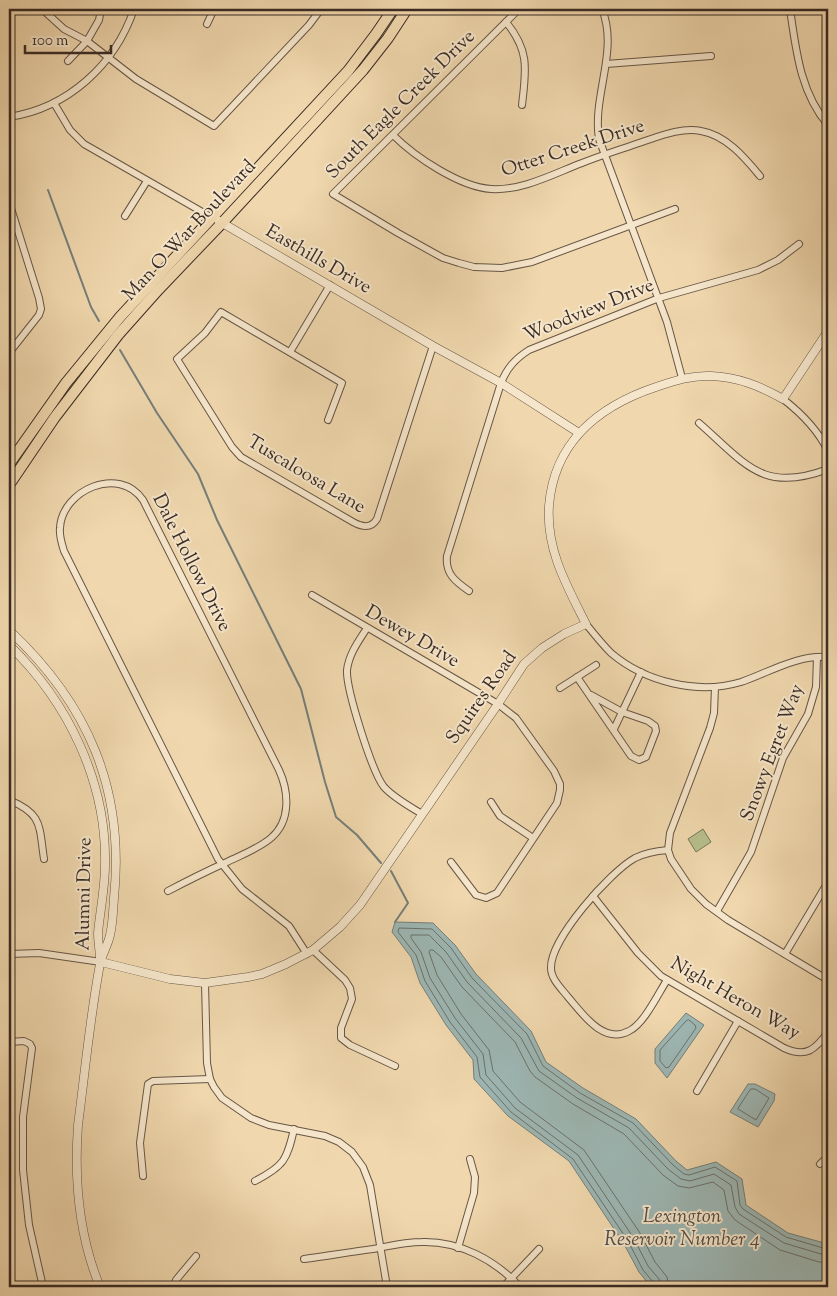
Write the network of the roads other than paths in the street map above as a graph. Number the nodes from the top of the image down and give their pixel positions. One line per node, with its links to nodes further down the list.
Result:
1 (42, 9): 13 (street)
2 (101, 9): 13 (street)
3 (134, 9): 15 (street)
4 (214, 9): 12 (street)
5 (321, 9): 15 (street)
6 (393, 9): 29 (main road, Man O War Boulevard)
7 (407, 9): 30 (main road, Man O War Boulevard)
8 (520, 9): 11 (street, South Eagle Creek Drive)
9 (602, 9): 17 (street)
10 (790, 9): 21 (street)
11 (506, 22): 19 (street); 22 (street, South Eagle Creek Drive)
12 (207, 24)
13 (87, 41): 15 (street); 16 (street)
14 (711, 56): 17 (street)
15 (109, 58): 18 (street)
16 (68, 61)
17 (606, 64): 23 (street)
18 (54, 103): 20 (street); 25 (street, Easthills Drive)
19 (522, 105)
20 (9, 117)
21 (828, 125)
22 (393, 135): 23 (street, Otter Creek Drive); 31 (street, South Eagle Creek Drive)
23 (604, 154): 24 (street, Otter Creek Drive); 31 (street)
24 (760, 176)
25 (147, 181): 28 (street); 29 (street, Easthills Drive)
26 (9, 202): 38 (street)
27 (675, 209): 31 (street, South Eagle Creek Drive)
28 (125, 216)
29 (211, 216): 30 (street, Easthills Drive); 46 (main road, Man O War Boulevard)
30 (222, 223): 33 (street, Easthills Drive); 48 (main road, Man O War Boulevard)
31 (632, 226): 34 (street)
32 (800, 244): 34 (street, Woodview Drive)
33 (330, 285): 36 (street, Easthills Drive); 37 (street)
34 (659, 298): 39 (street); 40 (street, Woodview Drive)
35 (828, 331): 41 (street)
36 (433, 346): 37 (street, Tuscaloosa Lane); 40 (street, Easthills Drive)
37 (290, 352): 42 (street, Tuscaloosa Lane)
38 (9, 353)
39 (682, 378): 41 (street); 44 (street)
40 (502, 383): 44 (street, Easthills Drive); 49 (street, Woodview Drive)
41 (783, 399): 45 (street)
42 (328, 420)
43 (698, 423): 47 (street)
44 (579, 433): 51 (street)
45 (828, 450)
46 (9, 464)
47 (828, 469)
48 (9, 485)
49 (469, 591)
50 (312, 596): 52 (street, Dewey Drive)
51 (586, 624): 58 (street); 63 (street, Squires Road)
52 (367, 628): 63 (street, Dewey Drive); 68 (street)
53 (9, 630): 81 (street, Alumni Drive)
54 (9, 645): 81 (street, Alumni Drive)
55 (817, 657): 56 (street); 60 (street); 77 (street, Snowy Egret Way)
56 (828, 657)
57 (596, 665): 59 (street)
58 (640, 672): 60 (street); 64 (street)
59 (577, 677): 61 (street); 62 (street)
60 (715, 687): 70 (street)
61 (560, 688)
62 (590, 695): 64 (street); 65 (street)
63 (498, 704): 68 (street, Squires Road); 69 (street, Dewey Drive)
64 (622, 712): 65 (street); 65 (street)
65 (614, 729)
66 (9, 800): 71 (street)
67 (491, 802): 69 (street)
68 (422, 814): 78 (street, Squires Road)
69 (533, 838): 72 (street, Dewey Drive)
70 (668, 850): 76 (street); 77 (street)
71 (44, 859)
72 (451, 862)
73 (222, 864): 73 (street, Dale Hollow Drive); 75 (street); 78 (street, Dale Hollow Drive)
74 (828, 882): 80 (street)
75 (168, 891)
76 (592, 896): 82 (street, Night Heron Way); 82 (street)
77 (717, 911): 80 (street)
78 (310, 952): 84 (street, Squires Road); 88 (street, Dale Hollow Drive)
79 (9, 954): 81 (street)
80 (785, 954): 83 (street)
81 (100, 962): 84 (street, Squires Road); 104 (street, Alumni Drive)
82 (667, 980): 85 (street, Night Heron Way)
83 (828, 980)
84 (205, 983): 89 (street)
85 (738, 1021): 86 (street, Night Heron Way); 90 (street)
86 (828, 1032)
87 (9, 1042): 103 (street)
88 (395, 1066)
89 (210, 1079): 91 (street); 95 (street)
90 (696, 1091)
91 (294, 1129): 96 (street); 97 (street)
92 (828, 1156): 94 (street)
93 (470, 1159): 98 (street)
94 (820, 1164)
95 (143, 1176)
96 (255, 1181)
97 (380, 1247): 98 (street); 101 (street); 106 (street)
98 (458, 1248): 102 (street)
99 (539, 1249): 102 (street)
100 (196, 1256): 105 (street)
101 (304, 1259)
102 (512, 1278): 107 (street); 108 (street)
103 (43, 1287)
104 (100, 1287)
105 (174, 1287)
106 (387, 1287)
107 (503, 1287)
108 (520, 1287)

